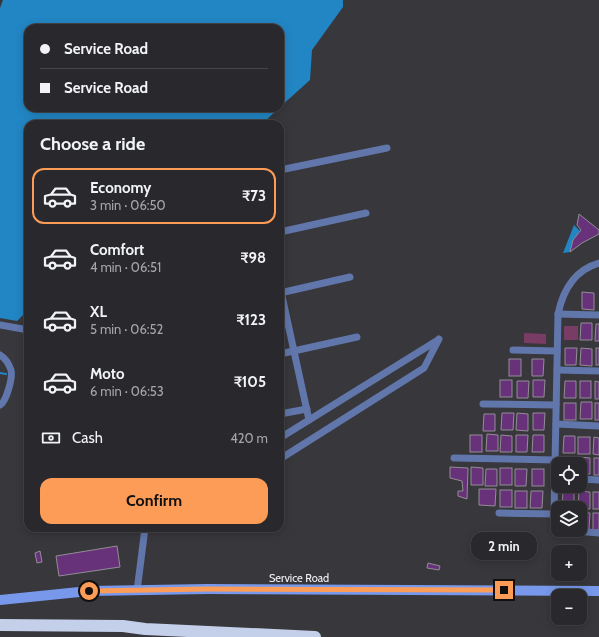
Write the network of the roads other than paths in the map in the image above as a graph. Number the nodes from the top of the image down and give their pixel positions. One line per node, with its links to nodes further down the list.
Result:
1 (387, 148): 2 (street)
2 (284, 169)
3 (366, 213): 4 (street)
4 (284, 231)
5 (599, 263): 9 (street)
6 (350, 277): 7 (street)
7 (284, 290)
8 (284, 308): 16 (street)
9 (558, 314): 10 (street); 15 (street)
10 (599, 315)
11 (0, 325): 12 (street)
12 (23, 329)
13 (357, 338): 16 (street)
14 (513, 350): 15 (street)
15 (557, 350): 19 (street)
16 (294, 351): 17 (street); 24 (street)
17 (284, 353)
18 (0, 355): 22 (street)
19 (557, 370): 20 (street); 23 (street)
20 (599, 371)
21 (483, 404): 23 (street)
22 (0, 405)
23 (556, 405): 27 (street)
24 (307, 408): 25 (street); 26 (street)
25 (284, 413)
26 (309, 420): 29 (street); 30 (street)
27 (556, 424): 28 (street); 31 (street)
28 (599, 426)
29 (284, 436)
30 (284, 456)
31 (555, 457)
32 (454, 458): 33 (street)
33 (551, 460)
34 (587, 479): 35 (street)
35 (599, 480)
36 (499, 513): 37 (street)
37 (551, 514)
38 (144, 532): 42 (street)
39 (587, 532): 40 (street)
40 (599, 533)
41 (599, 590): 42 (main road, Service Road)
42 (137, 591): 43 (main road, Service Road)
43 (0, 600)
44 (0, 625): 45 (highway)
45 (315, 637)

